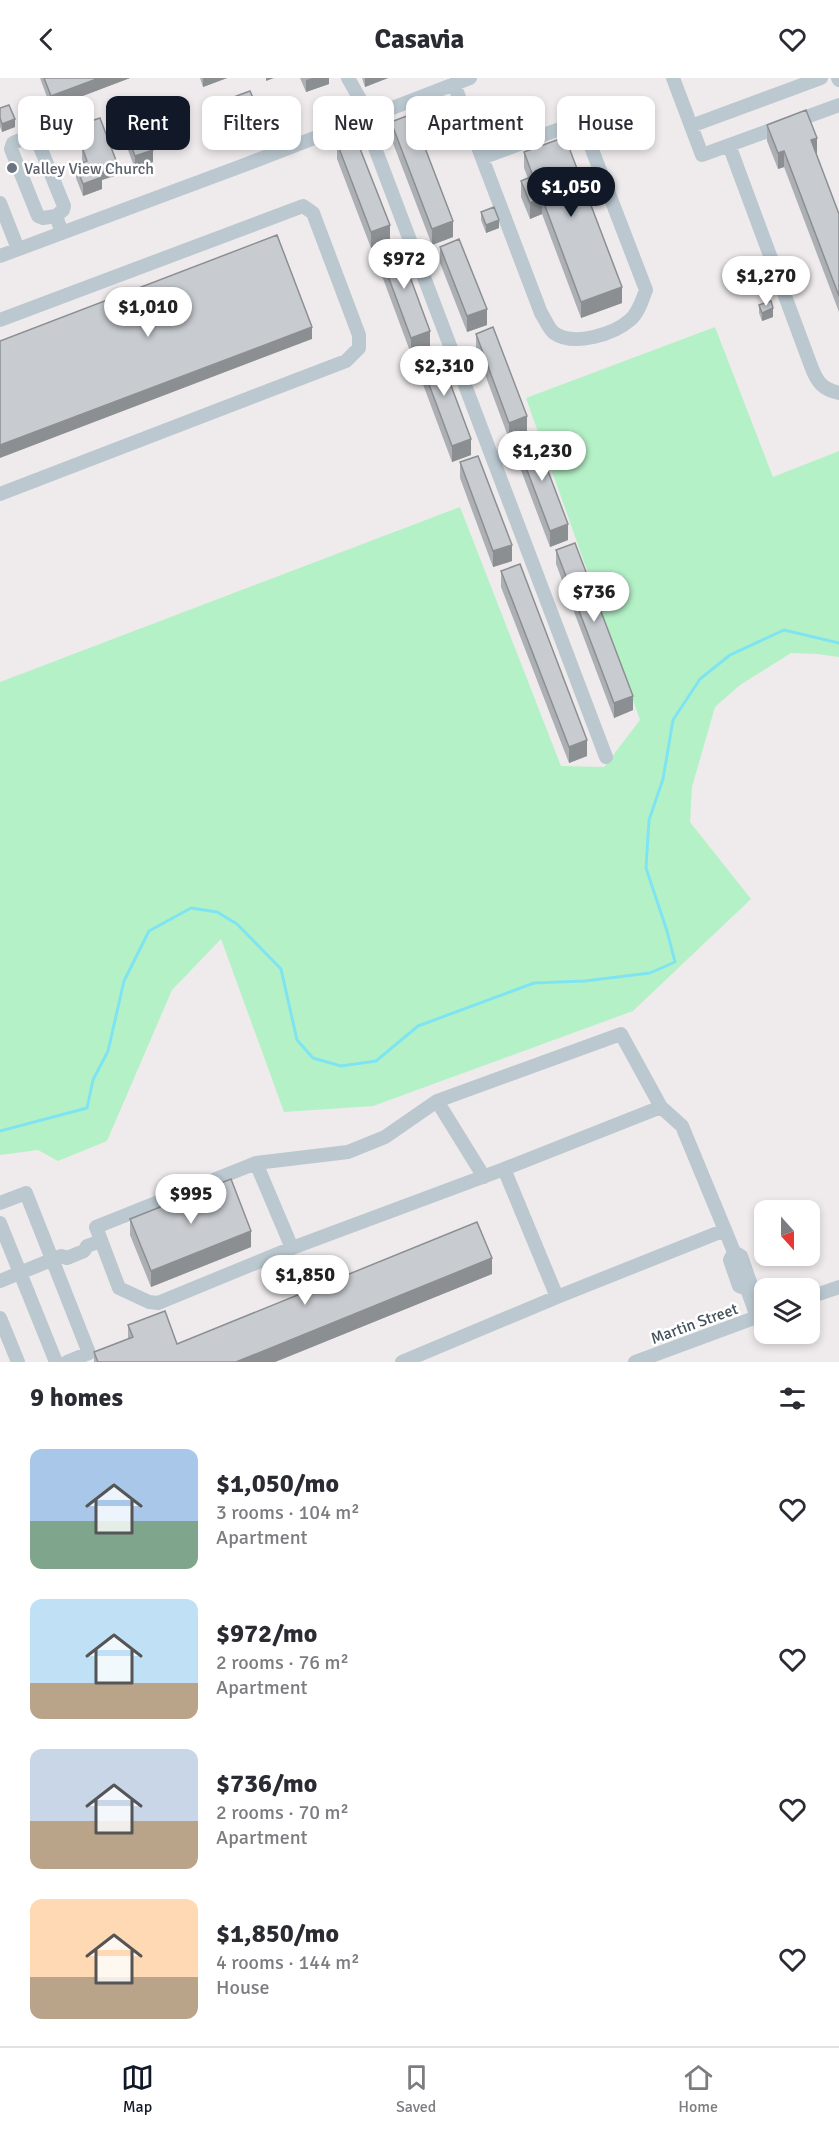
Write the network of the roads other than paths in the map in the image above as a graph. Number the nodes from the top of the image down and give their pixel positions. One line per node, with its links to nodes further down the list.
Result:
1 (348, 78): 6 (street)
2 (470, 78): 5 (street)
3 (672, 78): 9 (street)
4 (821, 78): 9 (street)
5 (454, 84): 8 (street); 13 (street)
6 (358, 96)
7 (839, 105): 11 (street)
8 (394, 107)
9 (691, 126): 11 (street)
10 (313, 138): 16 (street)
11 (729, 145): 20 (street)
12 (376, 150): 22 (street)
13 (482, 158): 13 (street)
14 (0, 203): 17 (street)
15 (56, 216): 15 (street); 16 (street)
16 (62, 233): 17 (street)
17 (18, 249): 18 (street)
18 (0, 256)
19 (0, 320): 21 (street)
20 (839, 393)
21 (0, 494)
22 (606, 757)
23 (437, 1101): 24 (street); 25 (street); 27 (street)
24 (661, 1107): 26 (street); 30 (street)
25 (256, 1163): 31 (street); 32 (street)
26 (504, 1169): 27 (street); 38 (street)
27 (484, 1177): 32 (street)
28 (0, 1203): 33 (street)
29 (0, 1223): 34 (street)
30 (725, 1230): 38 (street); 39 (street)
31 (101, 1240): 32 (street); 33 (street)
32 (292, 1248)
33 (57, 1258): 34 (street); 44 (street)
34 (20, 1273): 35 (street); 43 (street)
35 (0, 1281)
36 (839, 1287): 37 (street)
37 (820, 1294)
38 (557, 1297): 45 (street)
39 (754, 1302)
40 (0, 1318): 42 (street)
41 (754, 1319): 46 (street, Martin Street)
42 (18, 1362)
43 (56, 1362)
44 (67, 1362)
45 (402, 1362)
46 (635, 1362)

